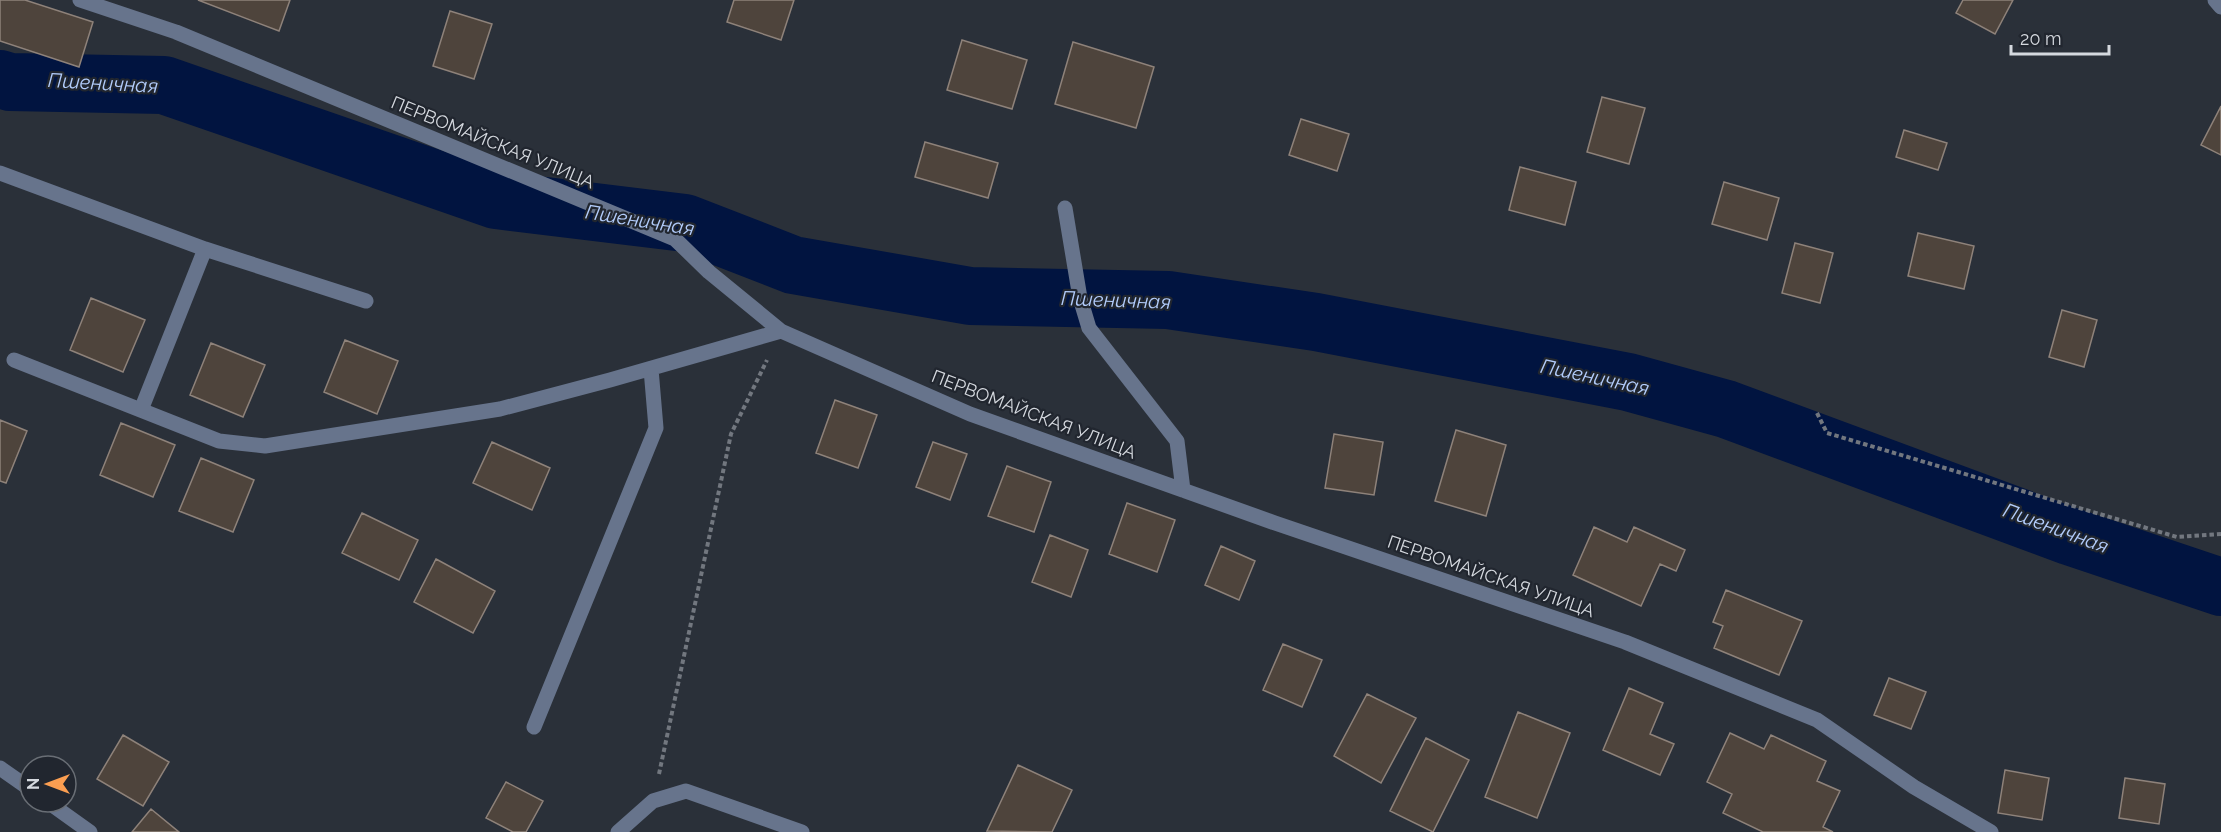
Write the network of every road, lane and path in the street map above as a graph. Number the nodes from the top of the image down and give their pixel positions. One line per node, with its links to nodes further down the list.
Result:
1 (80, 0): 8 (street, ПЕРВОМАЙСКАЯ УЛИЦА)
2 (2215, 0): 3 (street)
3 (2221, 7)
4 (0, 173): 6 (street)
5 (1065, 208): 13 (street)
6 (205, 249): 7 (street); 11 (street)
7 (366, 301)
8 (781, 331): 10 (street); 13 (street, ПЕРВОМАЙСКАЯ УЛИЦА); 18 (path)
9 (14, 360): 11 (street)
10 (651, 369): 11 (street); 15 (street)
11 (141, 410)
12 (1817, 413): 14 (path)
13 (1183, 490): 23 (street, ПЕРВОМАЙСКАЯ УЛИЦА)
14 (2221, 534)
15 (534, 727)
16 (0, 768): 17 (street)
17 (18, 781)
18 (653, 801): 20 (street); 22 (street)
19 (65, 814): 21 (street)
20 (619, 831)
21 (90, 832)
22 (802, 832)
23 (1991, 832)

